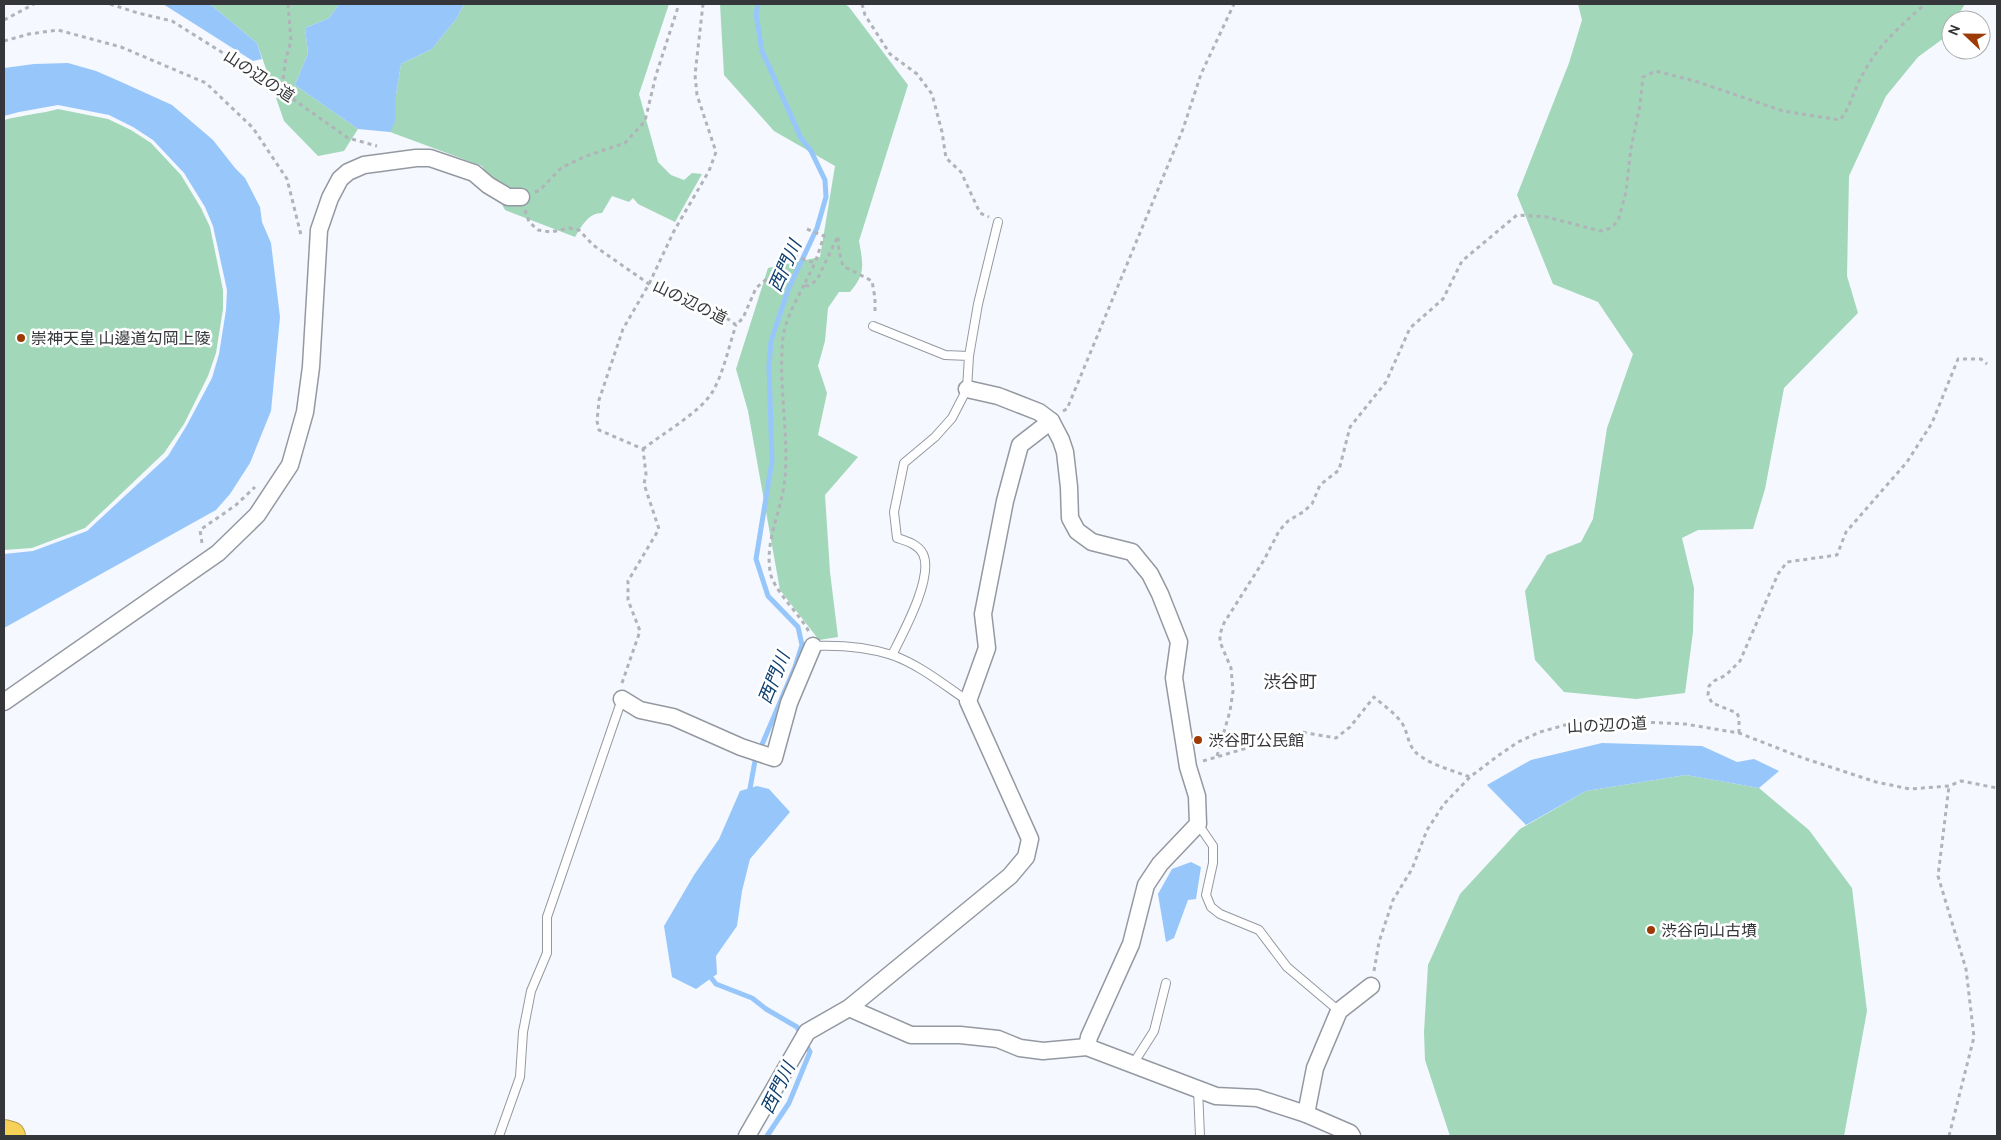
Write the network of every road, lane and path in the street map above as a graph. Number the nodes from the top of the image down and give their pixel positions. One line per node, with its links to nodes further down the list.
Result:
1 (34, 4): 9 (path)
2 (110, 4): 11 (path, 山の辺の道)
3 (288, 4): 11 (path)
4 (679, 4): 13 (path)
5 (703, 4): 18 (path)
6 (862, 4): 14 (path)
7 (1234, 4): 25 (path)
8 (1925, 4): 35 (path)
9 (4, 20)
10 (4, 41): 16 (path)
11 (295, 100): 12 (path, 山の辺の道)
12 (402, 160): 13 (street); 33 (street)
13 (521, 197): 18 (path, 山の辺の道)
14 (998, 222): 22 (lane)
15 (808, 229): 17 (path)
16 (303, 242)
17 (814, 263): 19 (path); 20 (path, 山の辺の道)
18 (649, 284): 20 (path, 山の辺の道); 26 (path)
19 (804, 285): 21 (path); 29 (path)
20 (736, 325): 26 (path)
21 (873, 326): 22 (lane)
22 (969, 356): 24 (lane)
23 (1987, 364): 34 (path)
24 (967, 389): 25 (street); 30 (lane)
25 (1051, 421): 32 (street); 38 (street)
26 (643, 449): 31 (path)
27 (260, 482): 28 (path)
28 (196, 548)
29 (812, 646): 30 (lane); 31 (street)
30 (892, 655): 32 (lane)
31 (622, 699): 49 (lane)
32 (968, 701): 41 (street)
33 (4, 702)
34 (1739, 733): 35 (path, 山の辺の道); 36 (path, 山の辺の道)
35 (1470, 777): 40 (path, 山の辺の道)
36 (1949, 786): 37 (path, 山の辺の道); 53 (path)
37 (1997, 788)
38 (1198, 824): 42 (lane); 43 (street)
39 (1166, 983): 44 (lane)
40 (1371, 986): 42 (street)
41 (849, 1008): 43 (street); 50 (street)
42 (1339, 1011): 46 (street)
43 (1087, 1047): 44 (street)
44 (1133, 1064): 45 (street)
45 (1198, 1089): 46 (street); 51 (lane)
46 (1306, 1114): 52 (street)
47 (4, 1134): 48 (highway)
48 (10, 1136)
49 (499, 1136)
50 (747, 1136)
51 (1200, 1136)
52 (1352, 1136)
53 (1949, 1136)

